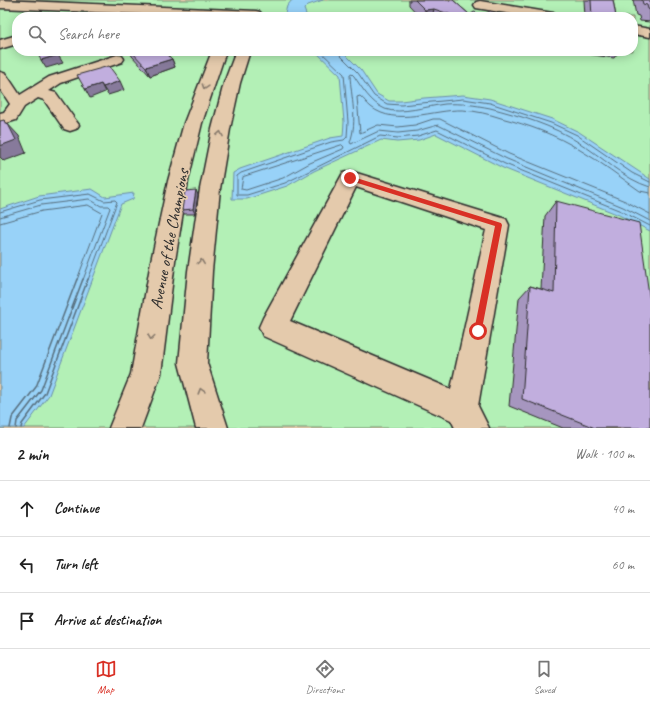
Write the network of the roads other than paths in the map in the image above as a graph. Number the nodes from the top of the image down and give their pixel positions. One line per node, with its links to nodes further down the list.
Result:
1 (244, 0): 7 (street)
2 (0, 4): 3 (street)
3 (73, 4): 5 (street); 6 (street)
4 (480, 5): 8 (street)
5 (63, 12)
6 (182, 12)
7 (238, 12)
8 (523, 12)
9 (638, 31): 10 (street)
10 (650, 32)
11 (12, 41): 12 (street)
12 (0, 45)
13 (217, 56): 22 (street, Avenue of the Champions, one-way to 22)
14 (241, 56): 23 (street, Avenue of the Champions, one-way to 14)
15 (117, 59): 17 (street)
16 (0, 77): 18 (street)
17 (35, 93): 18 (street); 20 (street)
18 (18, 104): 19 (street)
19 (0, 119)
20 (70, 125)
21 (468, 418): 21 (street)
22 (125, 428)
23 (212, 428)

